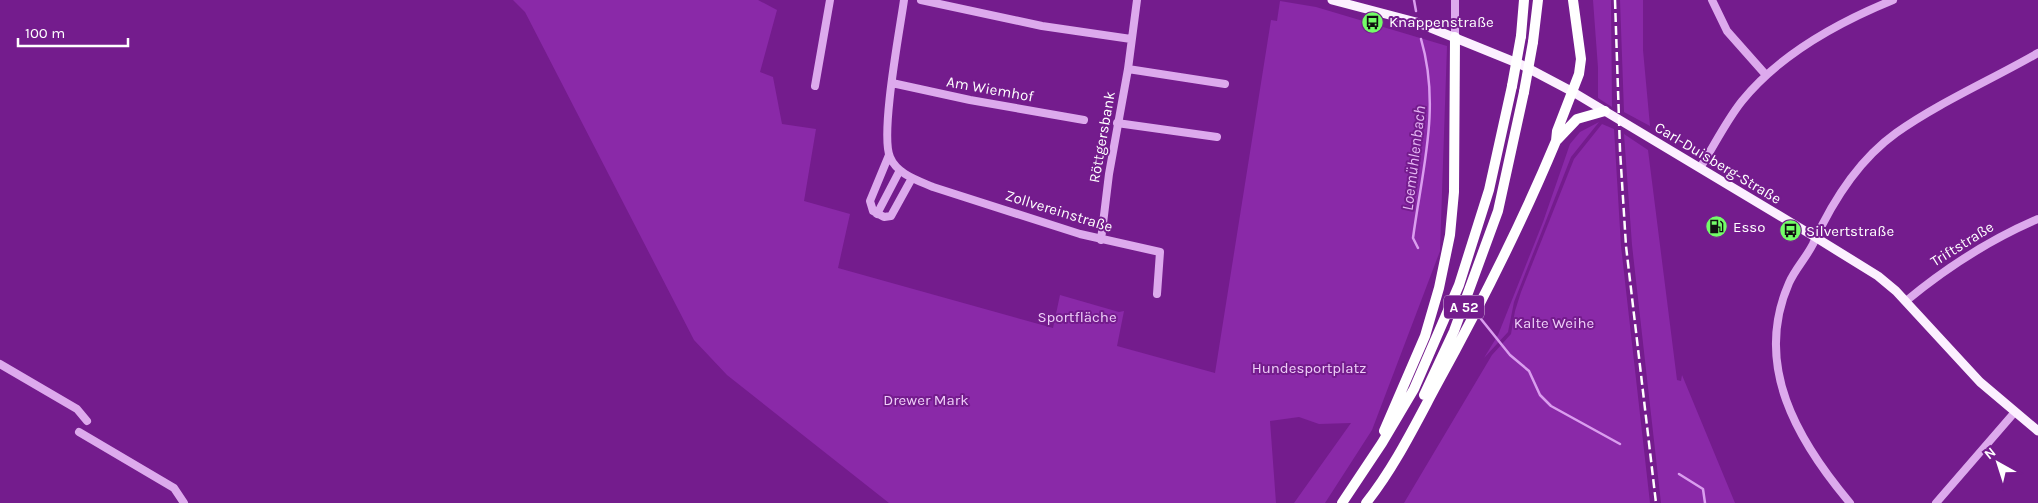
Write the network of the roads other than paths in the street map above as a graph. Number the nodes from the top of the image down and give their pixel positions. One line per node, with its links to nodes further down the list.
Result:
1 (830, 0): 19 (street)
2 (904, 0): 17 (street)
3 (921, 0): 13 (street)
4 (1137, 0): 13 (street, Röttgersbank)
5 (1332, 0): 12 (main road, Carl-Duisberg-Straße)
6 (1455, 0): 12 (street)
7 (1524, 0): 41 (highway, A 52, bridge)
8 (1538, 0): 44 (highway, A 52, bridge)
9 (1573, 0): 20 (highway)
10 (1712, 0): 16 (street)
11 (1893, 0): 16 (street)
12 (1456, 36): 20 (main road, Carl-Duisberg-Straße); 41 (highway)
13 (1131, 39): 15 (street, Röttgersbank)
14 (2038, 54): 32 (street)
15 (1128, 69): 18 (street); 23 (street, Röttgersbank)
16 (1766, 75): 27 (street)
17 (892, 83): 22 (street, Am Wiemhof); 26 (street)
18 (1225, 84)
19 (815, 86)
20 (1573, 92): 21 (main road, Carl-Duisberg-Straße); 25 (highway)
21 (1605, 111): 25 (highway); 27 (main road, Carl-Duisberg-Straße)
22 (1084, 120)
23 (1117, 123): 24 (street); 33 (street, Röttgersbank)
24 (1217, 137)
25 (1556, 141): 45 (highway)
26 (889, 155): 28 (street, Zollvereinstraße); 30 (street)
27 (1700, 168): 32 (main road, Carl-Duisberg-Straße)
28 (900, 170): 29 (street, Zollvereinstraße); 30 (street)
29 (912, 178): 30 (street); 33 (street, Zollvereinstraße)
30 (877, 214)
31 (2038, 219): 35 (street, Triftstraße)
32 (1816, 237): 35 (main road, Carl-Duisberg-Straße); 46 (street)
33 (1101, 240): 34 (street, Zollvereinstraße)
34 (1157, 294)
35 (1906, 301): 37 (main road, Carl-Duisberg-Straße)
36 (0, 364): 38 (street)
37 (2014, 413): 39 (main road, Carl-Duisberg-Straße); 47 (street)
38 (87, 421)
39 (2038, 431)
40 (79, 432): 42 (street)
41 (1382, 443): 43 (highway, A 52)
42 (184, 503)
43 (1342, 503)
44 (1359, 503)
45 (1366, 503)
46 (1850, 503)
47 (1936, 503)

